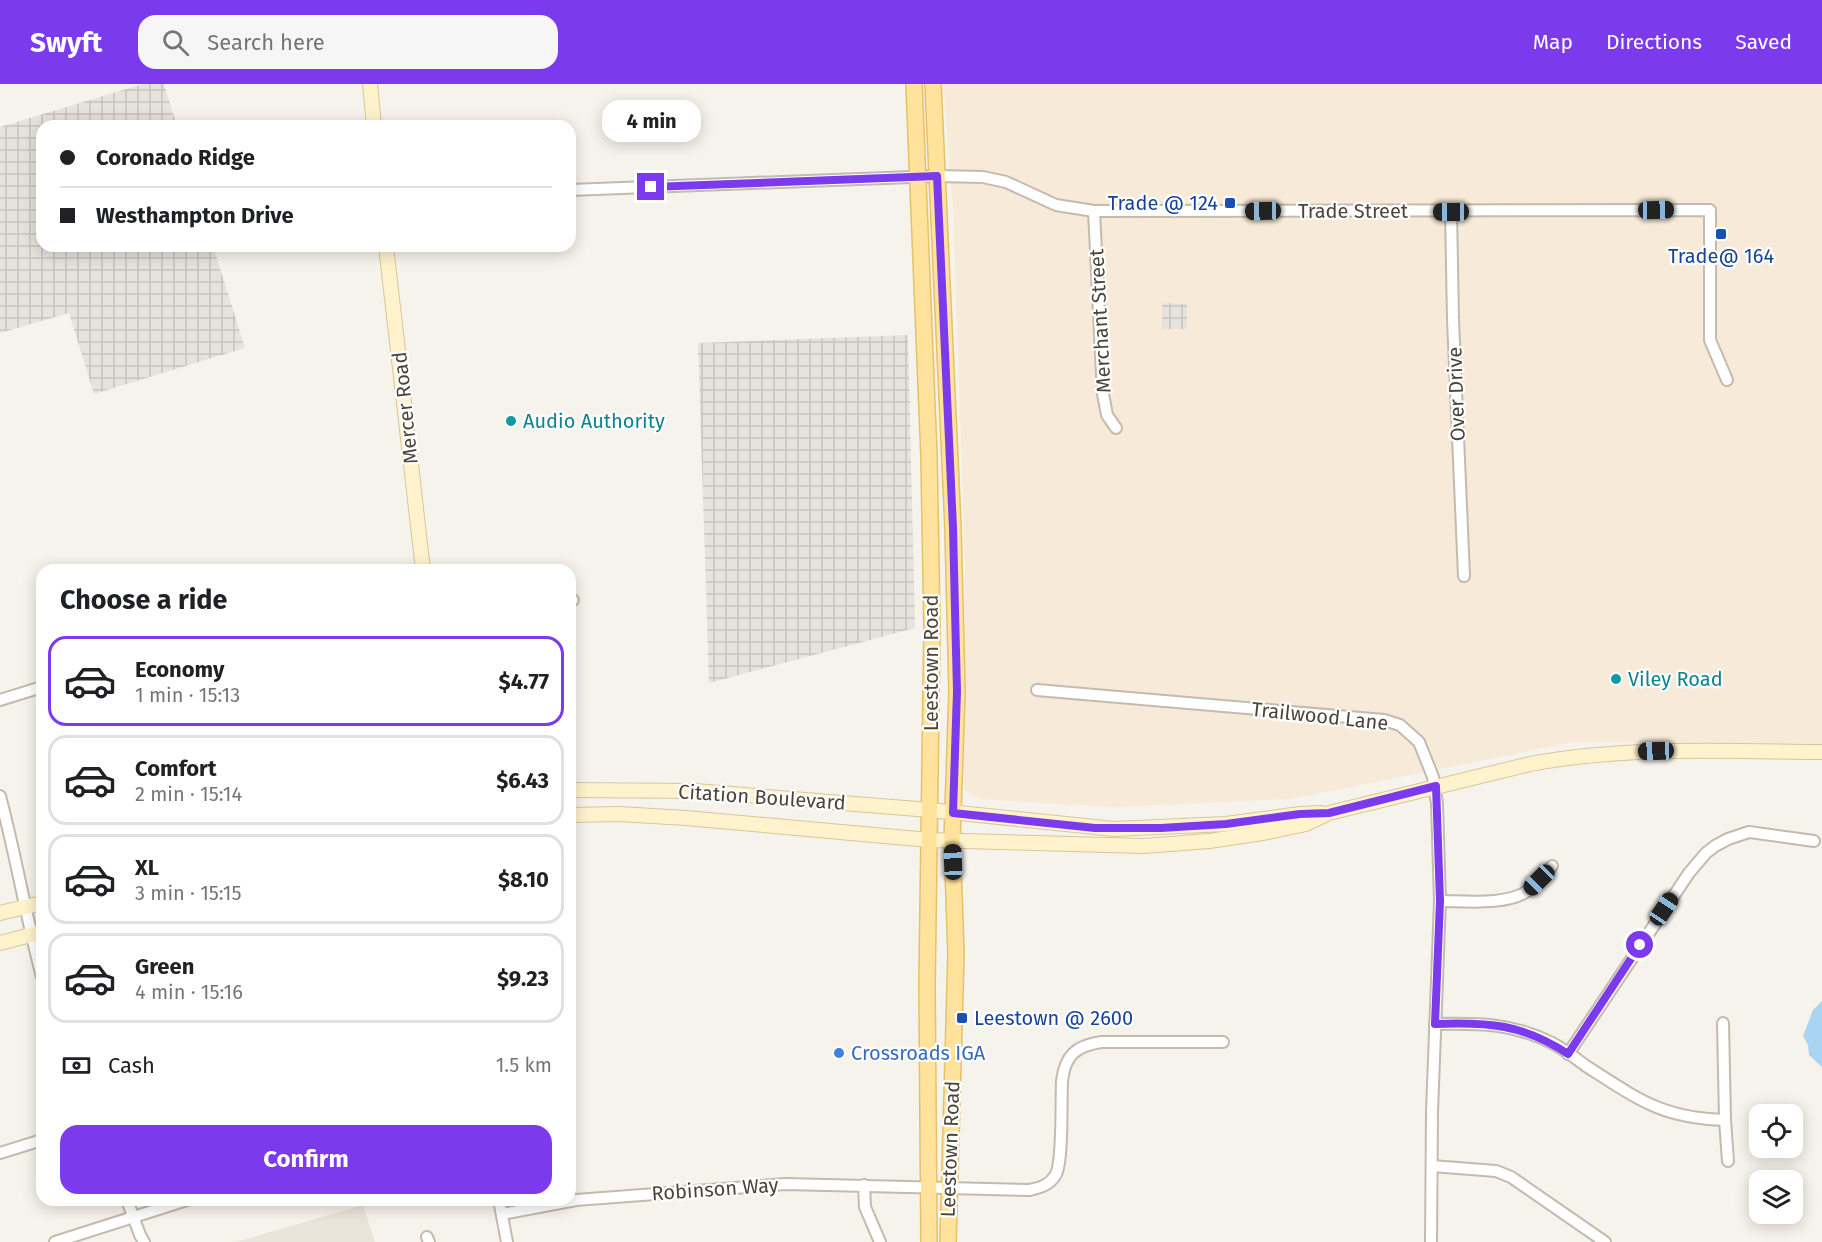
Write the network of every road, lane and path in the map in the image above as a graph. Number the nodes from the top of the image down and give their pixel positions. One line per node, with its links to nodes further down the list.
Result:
1 (370, 84): 4 (street)
2 (914, 84): 6 (main road, Leestown Road)
3 (933, 84): 5 (main road, Leestown Road)
4 (373, 120)
5 (937, 176): 6 (street, Trade Street); 8 (street, Trade Street); 23 (main road, Leestown Road)
6 (918, 177): 7 (street, Trade Street); 22 (main road, Leestown Road)
7 (576, 190)
8 (1094, 211): 9 (street, Trade Street); 12 (street, Merchant Street)
9 (1451, 212): 11 (street, Trade Street); 14 (street, Over Drive)
10 (387, 252): 13 (street, Mercer Road)
11 (1727, 380)
12 (1116, 428)
13 (422, 564)
14 (1464, 576)
15 (36, 689): 17 (street)
16 (1037, 690): 19 (street, Trailwood Lane)
17 (0, 700)
18 (1822, 752): 19 (street)
19 (1436, 786): 24 (street); 30 (street, Trailwood Lane)
20 (576, 790): 22 (street, Citation Boulevard)
21 (0, 796): 32 (street)
22 (930, 810): 23 (street, Citation Boulevard); 26 (main road, Leestown Road)
23 (953, 813): 24 (street, Citation Boulevard); 27 (main road, Leestown Road)
24 (1329, 813): 27 (street, Citation Boulevard)
25 (576, 815): 26 (street, Citation Boulevard)
26 (929, 840): 27 (street, Citation Boulevard); 47 (main road, Leestown Road)
27 (952, 840): 48 (main road, Leestown Road)
28 (1814, 841): 40 (street)
29 (1552, 866): 30 (street)
30 (1440, 901): 38 (street, Trailwood Lane)
31 (36, 904): 32 (street)
32 (26, 907): 33 (street); 34 (street)
33 (0, 913)
34 (36, 932)
35 (36, 934): 36 (street)
36 (0, 943)
37 (1723, 1023): 41 (street)
38 (1435, 1024): 40 (street); 45 (street, Trailwood Lane)
39 (1223, 1042): 48 (street, Robinson Way)
40 (1568, 1054): 41 (street)
41 (1725, 1120): 44 (street)
42 (36, 1142): 43 (street)
43 (0, 1153)
44 (1728, 1161)
45 (1432, 1166): 62 (street, Trailwood Lane); 63 (street)
46 (864, 1185): 47 (street, Robinson Way); 49 (street, Robinson Way); 59 (street)
47 (929, 1186): 48 (street, Robinson Way); 60 (main road, Leestown Road)
48 (949, 1187): 61 (main road, Leestown Road)
49 (576, 1200)
50 (129, 1206): 55 (street)
51 (167, 1206): 55 (street)
52 (500, 1206): 54 (street)
53 (544, 1206): 54 (street, Robinson Way)
54 (502, 1214): 58 (street)
55 (133, 1217): 56 (street); 57 (street)
56 (55, 1242)
57 (144, 1242)
58 (507, 1242)
59 (880, 1242)
60 (928, 1242)
61 (948, 1242)
62 (1431, 1242)
63 (1605, 1242)

